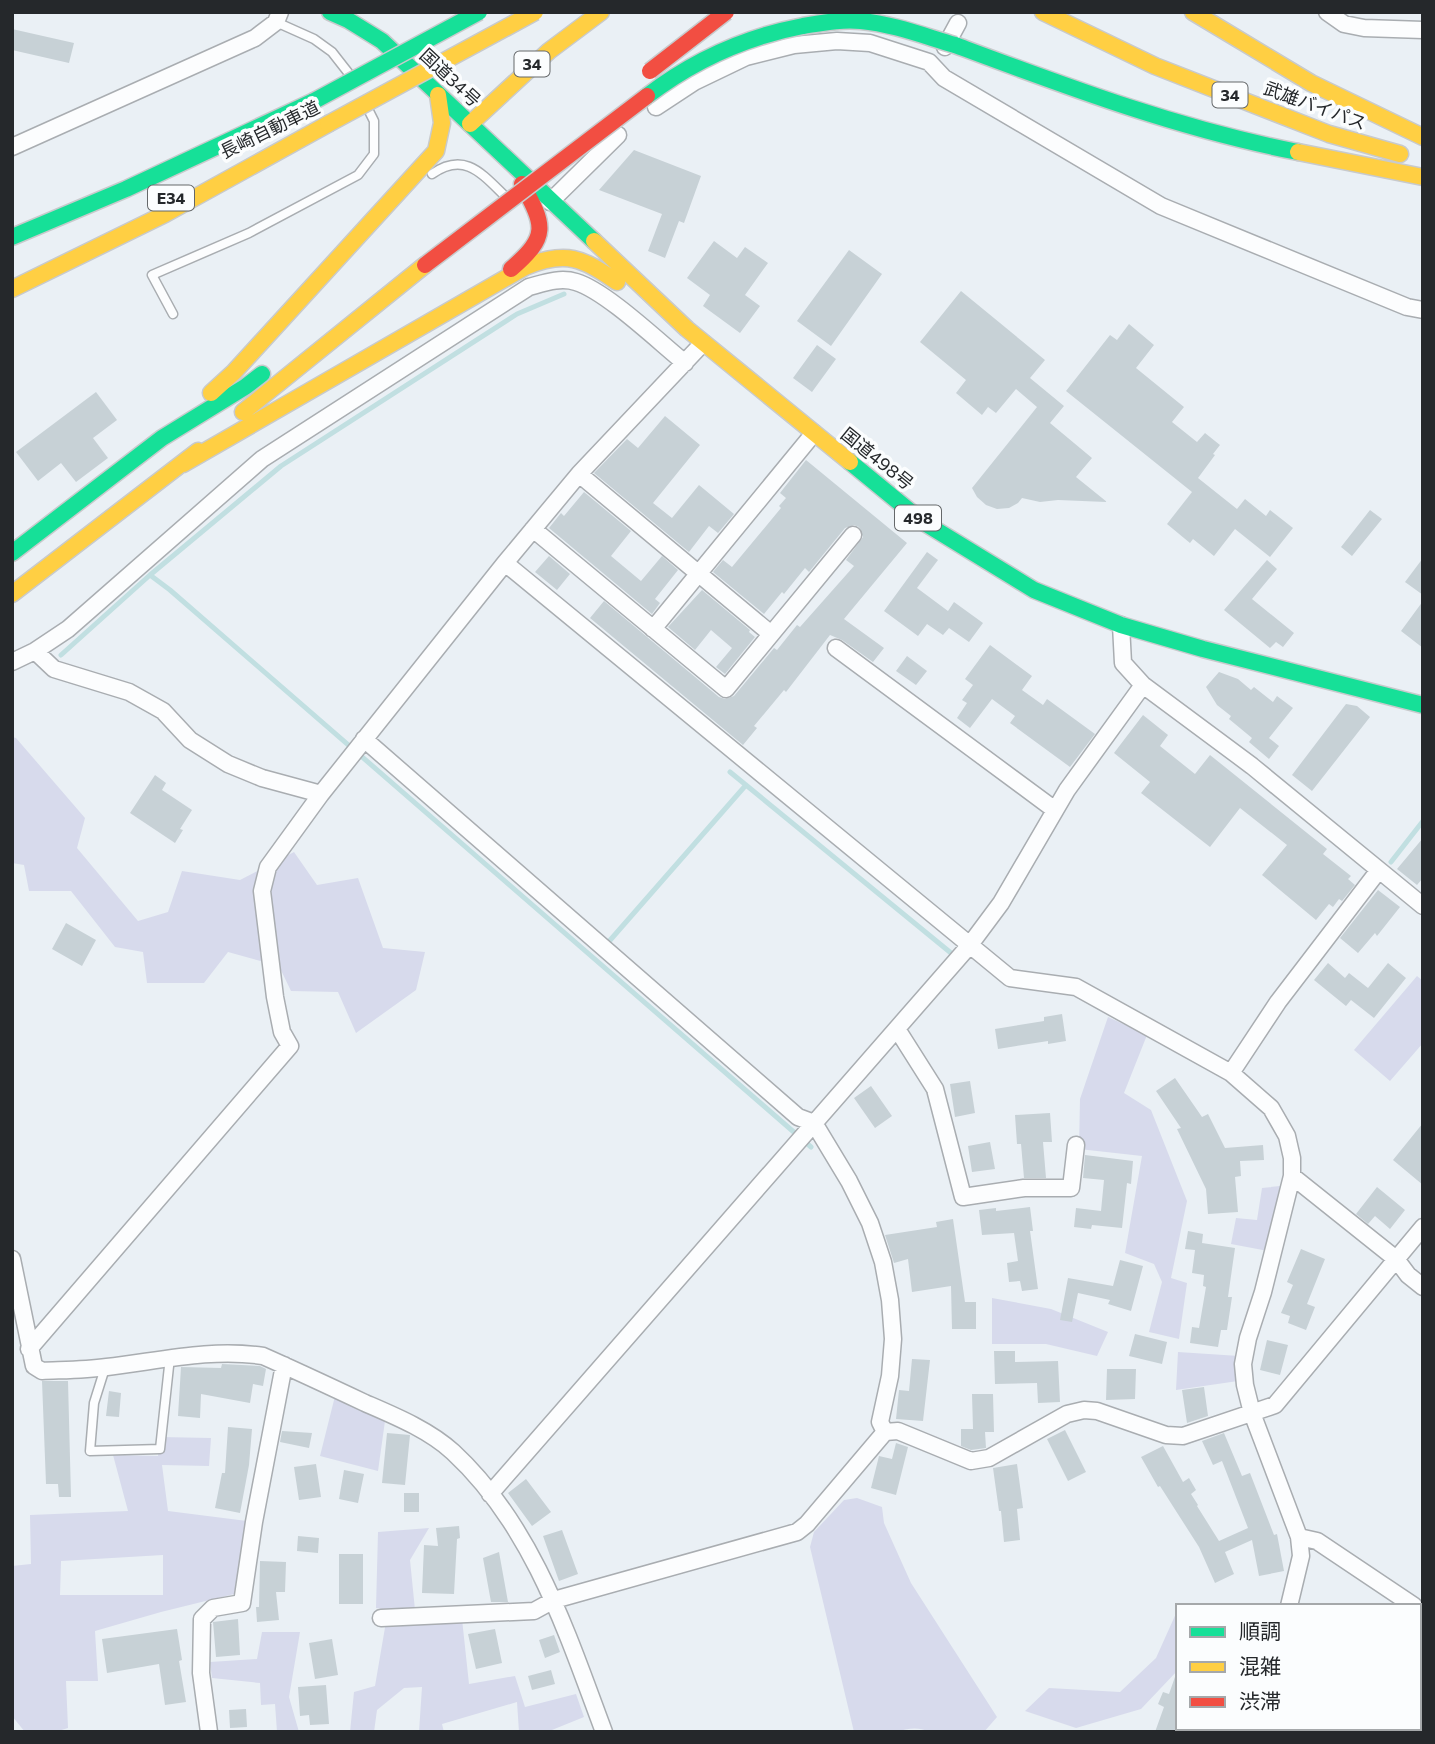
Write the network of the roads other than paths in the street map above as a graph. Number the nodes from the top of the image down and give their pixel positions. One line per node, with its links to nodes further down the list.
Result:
1 (330, 12): 15 (highway, 国道34号)
2 (479, 12): 32 (highway, 長崎自動車道 / E34, bridge)
3 (535, 12): 17 (highway, 長崎自動車道 / E34, bridge)
4 (601, 12): 18 (highway, 国道34号 / 34)
5 (726, 12): 13 (highway, bridge)
6 (1043, 12): 24 (highway, 武雄バイパス / 34)
7 (1194, 12): 19 (highway)
8 (1327, 12): 11 (street)
9 (278, 17): 14 (lane); 21 (street)
10 (958, 23): 12 (street)
11 (1423, 30)
12 (929, 62): 29 (street); 39 (street)
13 (641, 78)
14 (358, 89)
15 (438, 95): 18 (highway, 国道34号); 22 (highway)
16 (363, 99): 40 (lane)
17 (328, 124): 34 (highway, 長崎自動車道 / E34); 38 (highway)
18 (470, 124): 20 (highway, 国道498号 / 498)
19 (1423, 137)
20 (492, 145): 22 (highway); 25 (highway, 国道498号 / 498)
21 (12, 148)
22 (436, 151): 30 (highway)
23 (546, 153): 36 (highway)
24 (1409, 157)
25 (509, 162): 29 (highway, 国道498号 / 498); 35 (highway)
26 (1423, 177): 36 (highway, bridge)
27 (427, 178): 31 (lane)
28 (417, 184): 30 (lane)
29 (550, 202): 42 (highway, 国道498号 / 498)
30 (389, 205): 47 (highway)
31 (520, 211)
32 (12, 237)
33 (528, 239): 35 (lane)
34 (73, 241)
35 (523, 259): 37 (highway)
36 (421, 260): 41 (highway); 48 (highway)
37 (490, 286): 42 (highway); 48 (highway)
38 (12, 289)
39 (1423, 310)
40 (173, 314)
41 (320, 329)
42 (687, 329): 43 (highway, 国道498号 / 498)
43 (703, 343): 45 (street); 46 (highway, 国道498号 / 498)
44 (277, 362): 47 (highway)
45 (685, 363): 49 (street); 60 (street)
46 (814, 433): 54 (street); 56 (highway, 国道498号 / 498)
47 (162, 438): 52 (highway)
48 (183, 464): 55 (highway)
49 (579, 474): 50 (street); 54 (street)
50 (533, 529): 53 (street); 57 (street)
51 (853, 535): 58 (street)
52 (12, 553)
53 (505, 563): 64 (street); 69 (street)
54 (699, 574): 57 (street); 58 (street)
55 (12, 594)
56 (1121, 625): 62 (street); 63 (highway, 国道498号 / 498)
57 (653, 629): 58 (street)
58 (771, 634)
59 (836, 648): 66 (street)
60 (35, 652): 61 (street); 65 (street)
61 (12, 662)
62 (1143, 685): 66 (street); 67 (street)
63 (1423, 705)
64 (364, 739): 65 (street); 72 (street)
65 (321, 794): 79 (street)
66 (1055, 810): 69 (street)
67 (1379, 870): 68 (street); 71 (street)
68 (1423, 906)
69 (970, 946): 70 (street); 71 (street)
70 (897, 1029): 72 (street); 73 (street)
71 (1231, 1073): 74 (street)
72 (804, 1134): 84 (street); 85 (street)
73 (1076, 1145)
74 (1292, 1176): 77 (street); 83 (street)
75 (1423, 1227): 77 (street)
76 (12, 1259): 79 (street)
77 (1396, 1259): 78 (street); 83 (street)
78 (1423, 1287)
79 (29, 1349): 82 (street)
80 (170, 1357): 81 (street); 82 (street); 82 (lane)
81 (284, 1365): 85 (street); 91 (street)
82 (104, 1368)
83 (1252, 1413): 84 (street); 86 (street)
84 (885, 1432): 87 (street)
85 (490, 1494): 87 (street)
86 (1299, 1537): 88 (street); 89 (street)
87 (554, 1600): 90 (street); 92 (street)
88 (1289, 1604)
89 (1411, 1604)
90 (381, 1618)
91 (209, 1732)
92 (604, 1732)

